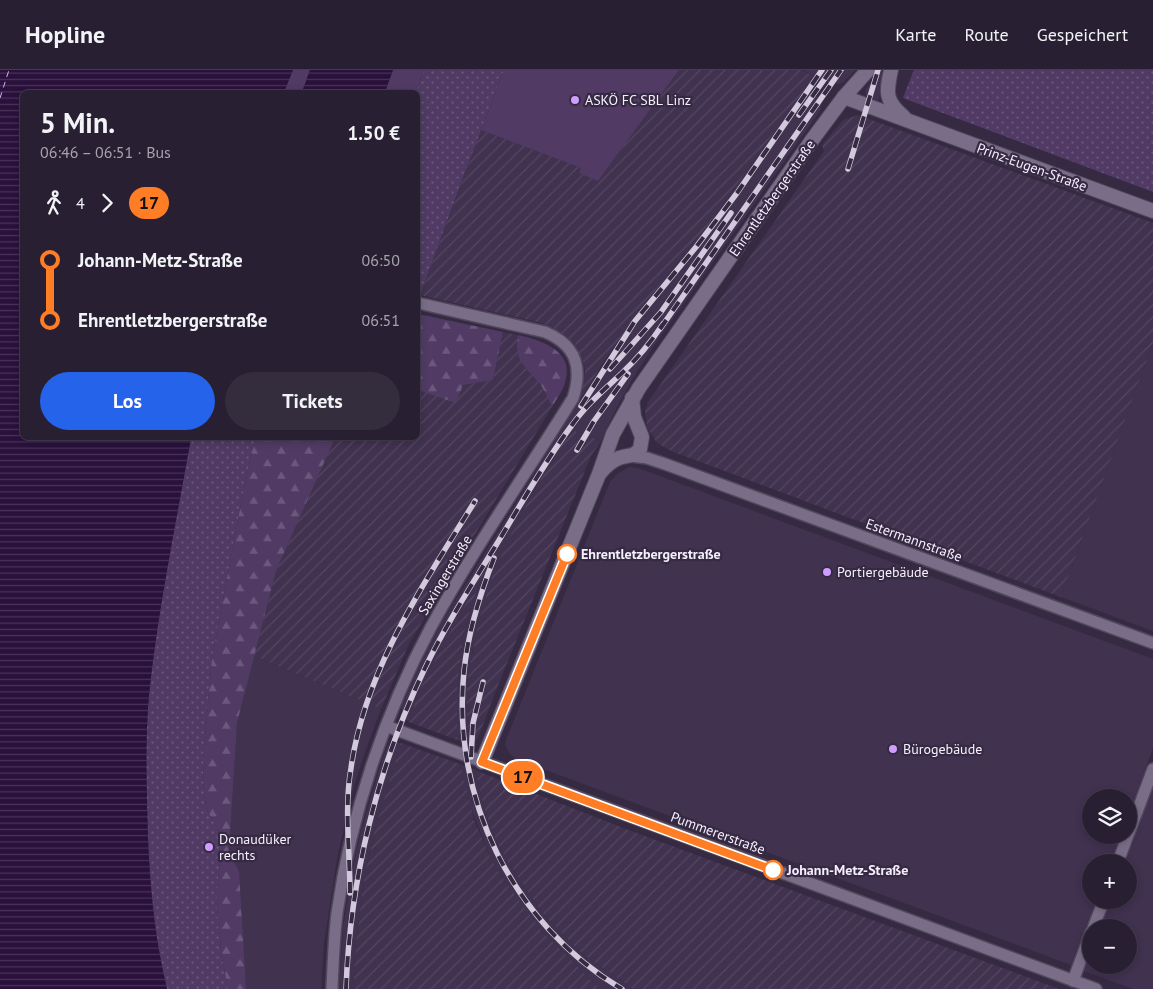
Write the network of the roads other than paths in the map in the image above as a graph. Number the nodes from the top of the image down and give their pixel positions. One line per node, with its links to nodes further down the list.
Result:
1 (868, 70): 3 (street, Ehrentletzbergerstraße)
2 (891, 70): 4 (street, Prinz-Eugen-Straße)
3 (844, 97): 4 (street, Prinz-Eugen-Straße); 7 (street, Ehrentletzbergerstraße)
4 (910, 122): 5 (street, Prinz-Eugen-Straße)
5 (1153, 211)
6 (420, 302): 14 (street, Saxingerstraße)
7 (632, 398): 8 (street); 9 (street, Ehrentletzbergerstraße)
8 (640, 435): 9 (street); 10 (street); 11 (street, Estermannstraße)
9 (612, 436): 10 (street); 12 (street, Ehrentletzbergerstraße)
10 (628, 457): 11 (street, Estermannstraße); 12 (street)
11 (665, 464): 13 (street, Estermannstraße)
12 (599, 474): 15 (street, Ehrentletzbergerstraße)
13 (1153, 643)
14 (386, 726): 15 (street, Pummererstraße); 20 (street, Saxingerstraße)
15 (482, 762): 19 (street, Pummererstraße)
16 (1153, 769): 17 (street)
17 (1137, 811)
18 (1082, 956): 19 (street)
19 (1073, 981): 21 (street, Pummererstraße)
20 (332, 989)
21 (1096, 989)

